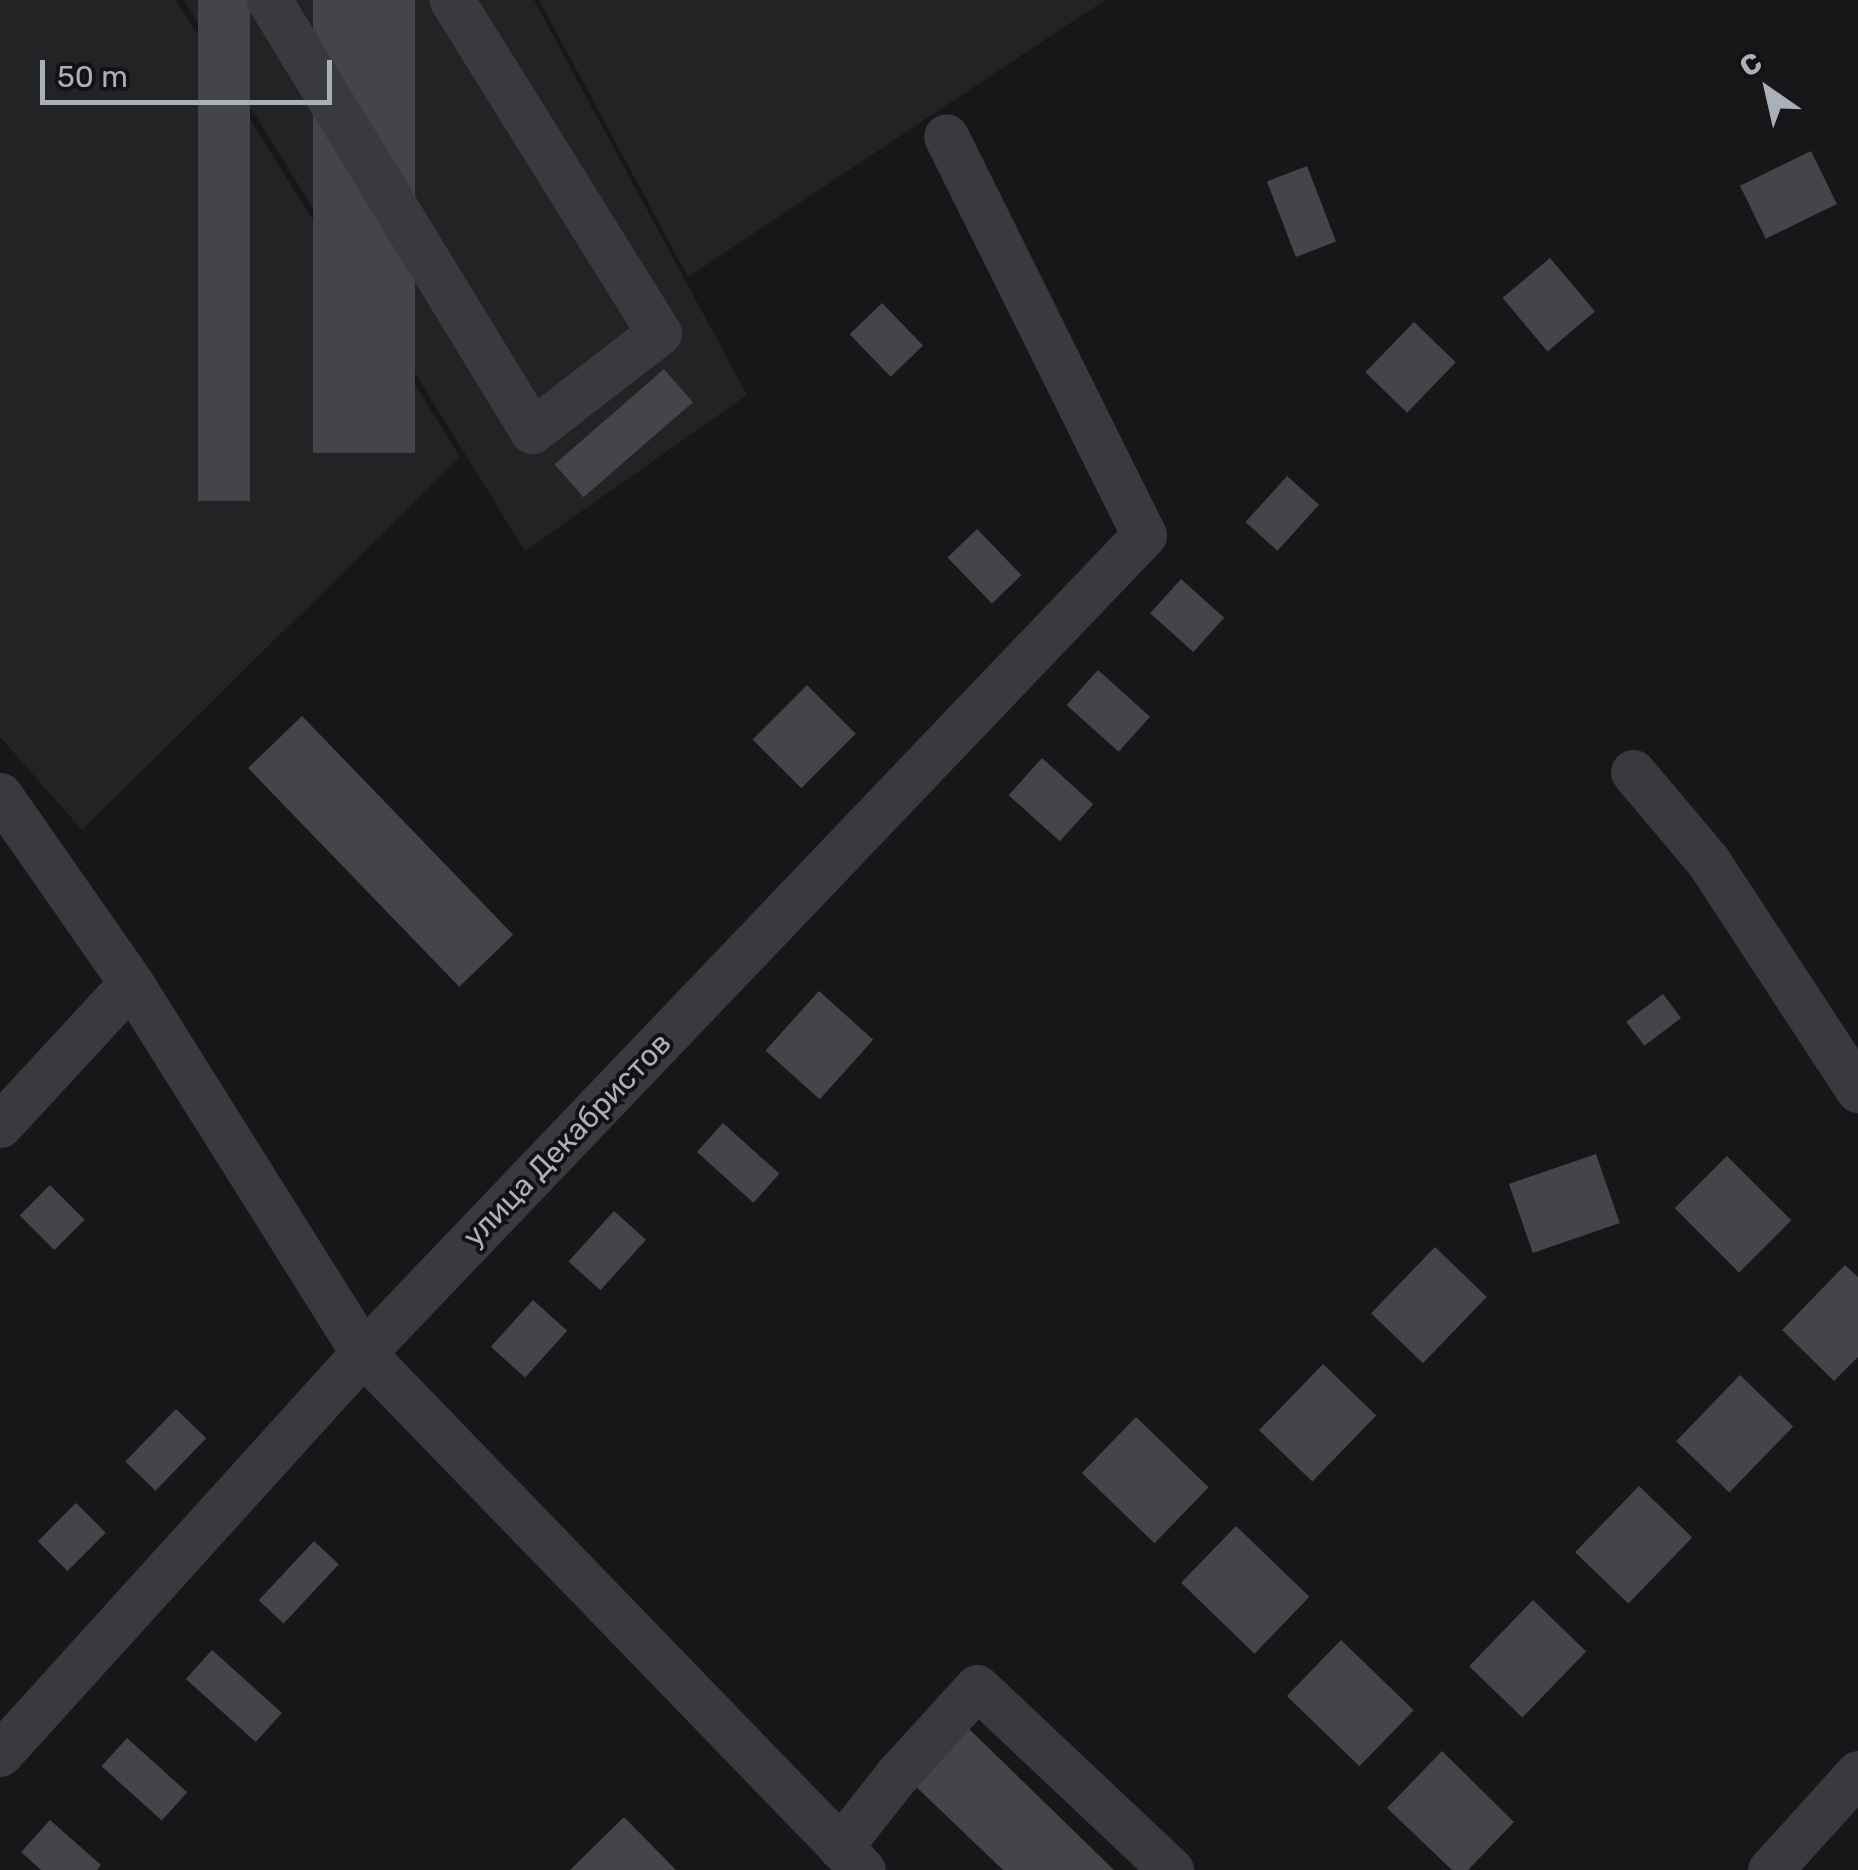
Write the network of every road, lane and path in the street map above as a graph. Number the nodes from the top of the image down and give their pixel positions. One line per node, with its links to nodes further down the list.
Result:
1 (269, 0): 2 (street)
2 (452, 0)
3 (946, 137): 9 (street, улица Декабристов)
4 (1634, 772): 7 (street)
5 (0, 795): 6 (street)
6 (131, 983): 8 (street); 9 (street)
7 (1858, 1090)
8 (0, 1125)
9 (363, 1354): 10 (street, улица Декабристов); 12 (street)
10 (0, 1754)
11 (1858, 1773): 14 (street)
12 (852, 1858): 13 (street)
13 (1171, 1870)
14 (1770, 1870)

